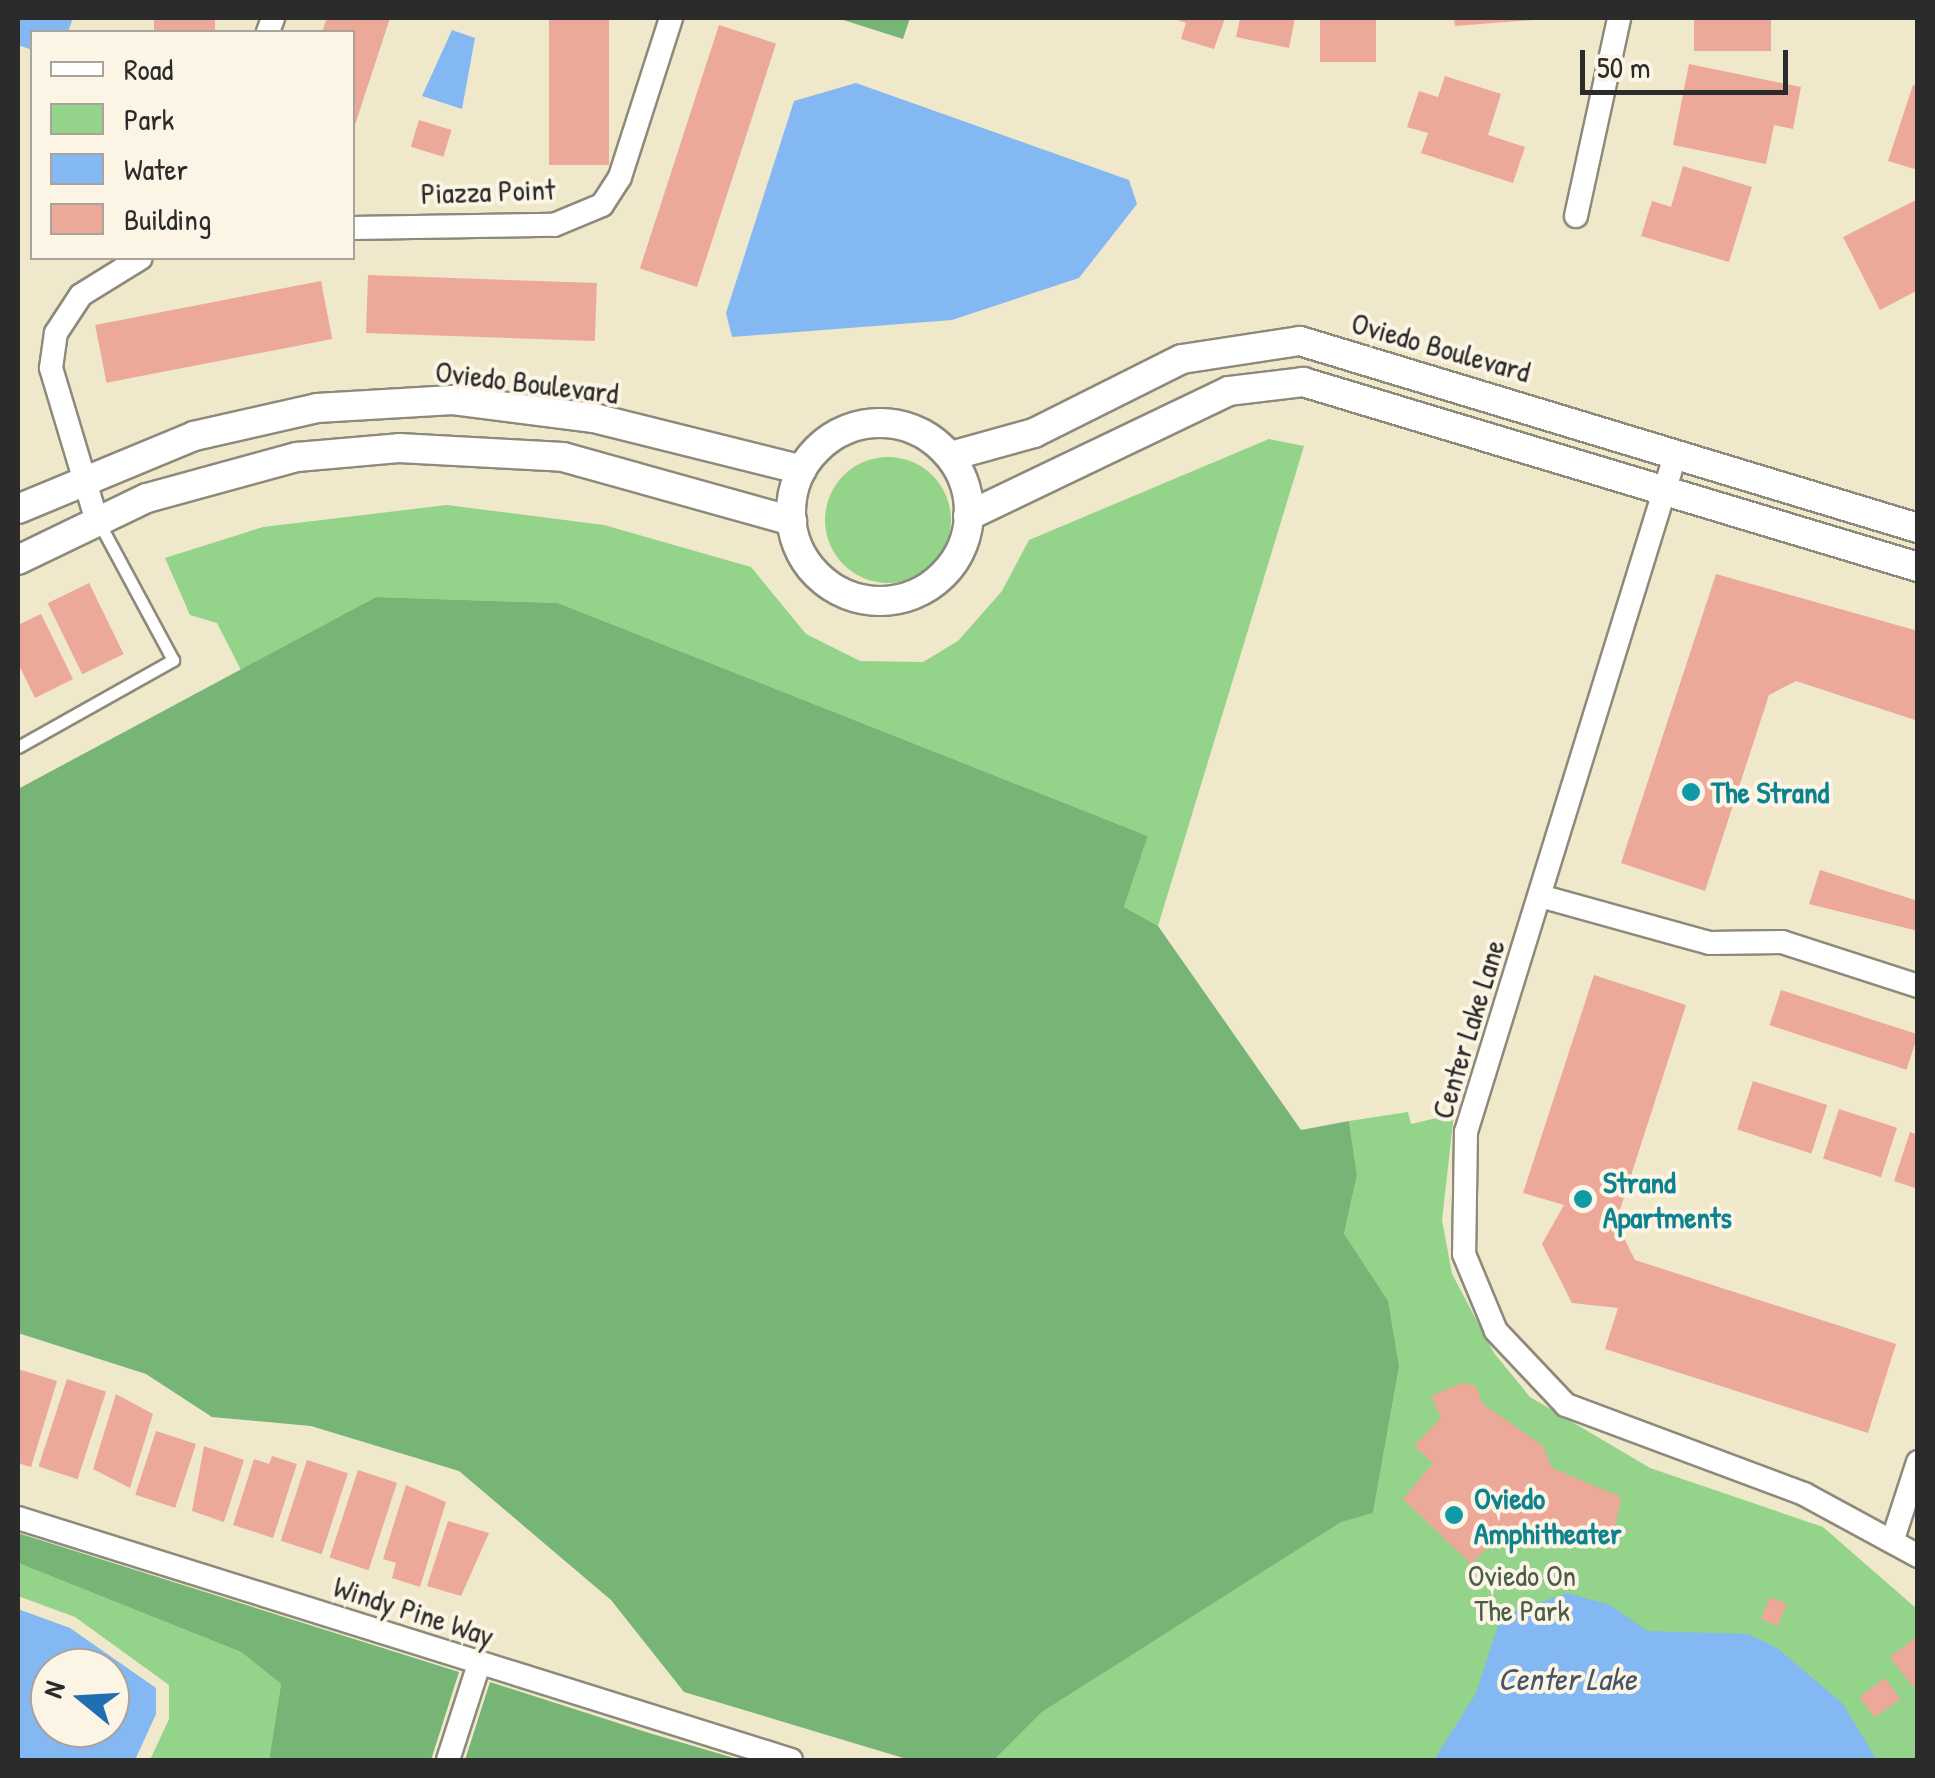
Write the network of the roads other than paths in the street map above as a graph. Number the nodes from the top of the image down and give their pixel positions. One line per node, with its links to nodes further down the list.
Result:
1 (671, 18): 4 (street, Piazza Point)
2 (1618, 18): 3 (street)
3 (1576, 216)
4 (355, 228)
5 (137, 260): 9 (street)
6 (1676, 453): 7 (street, Oviedo Boulevard); 10 (street, Center Lake Lane); 15 (street, Oviedo Boulevard)
7 (952, 456): 8 (street); 12 (street)
8 (802, 470): 9 (street, Oviedo Boulevard); 14 (street)
9 (81, 478): 11 (street, Oviedo Boulevard); 13 (street)
10 (1666, 489): 12 (street); 17 (street); 19 (street, Center Lake Lane)
11 (18, 510)
12 (968, 516): 14 (street)
13 (96, 518): 14 (street); 16 (street); 18 (lane)
14 (792, 521)
15 (1918, 528)
16 (18, 560)
17 (1918, 567)
18 (18, 747)
19 (1540, 896): 20 (street); 23 (street, Center Lake Lane)
20 (1918, 986)
21 (1918, 1462): 23 (street)
22 (18, 1518): 25 (street, Windy Pine Way)
23 (1892, 1538): 24 (street, Center Lake Lane)
24 (1918, 1556)
25 (479, 1664): 26 (street); 27 (street, Windy Pine Way)
26 (448, 1760)
27 (792, 1760)

